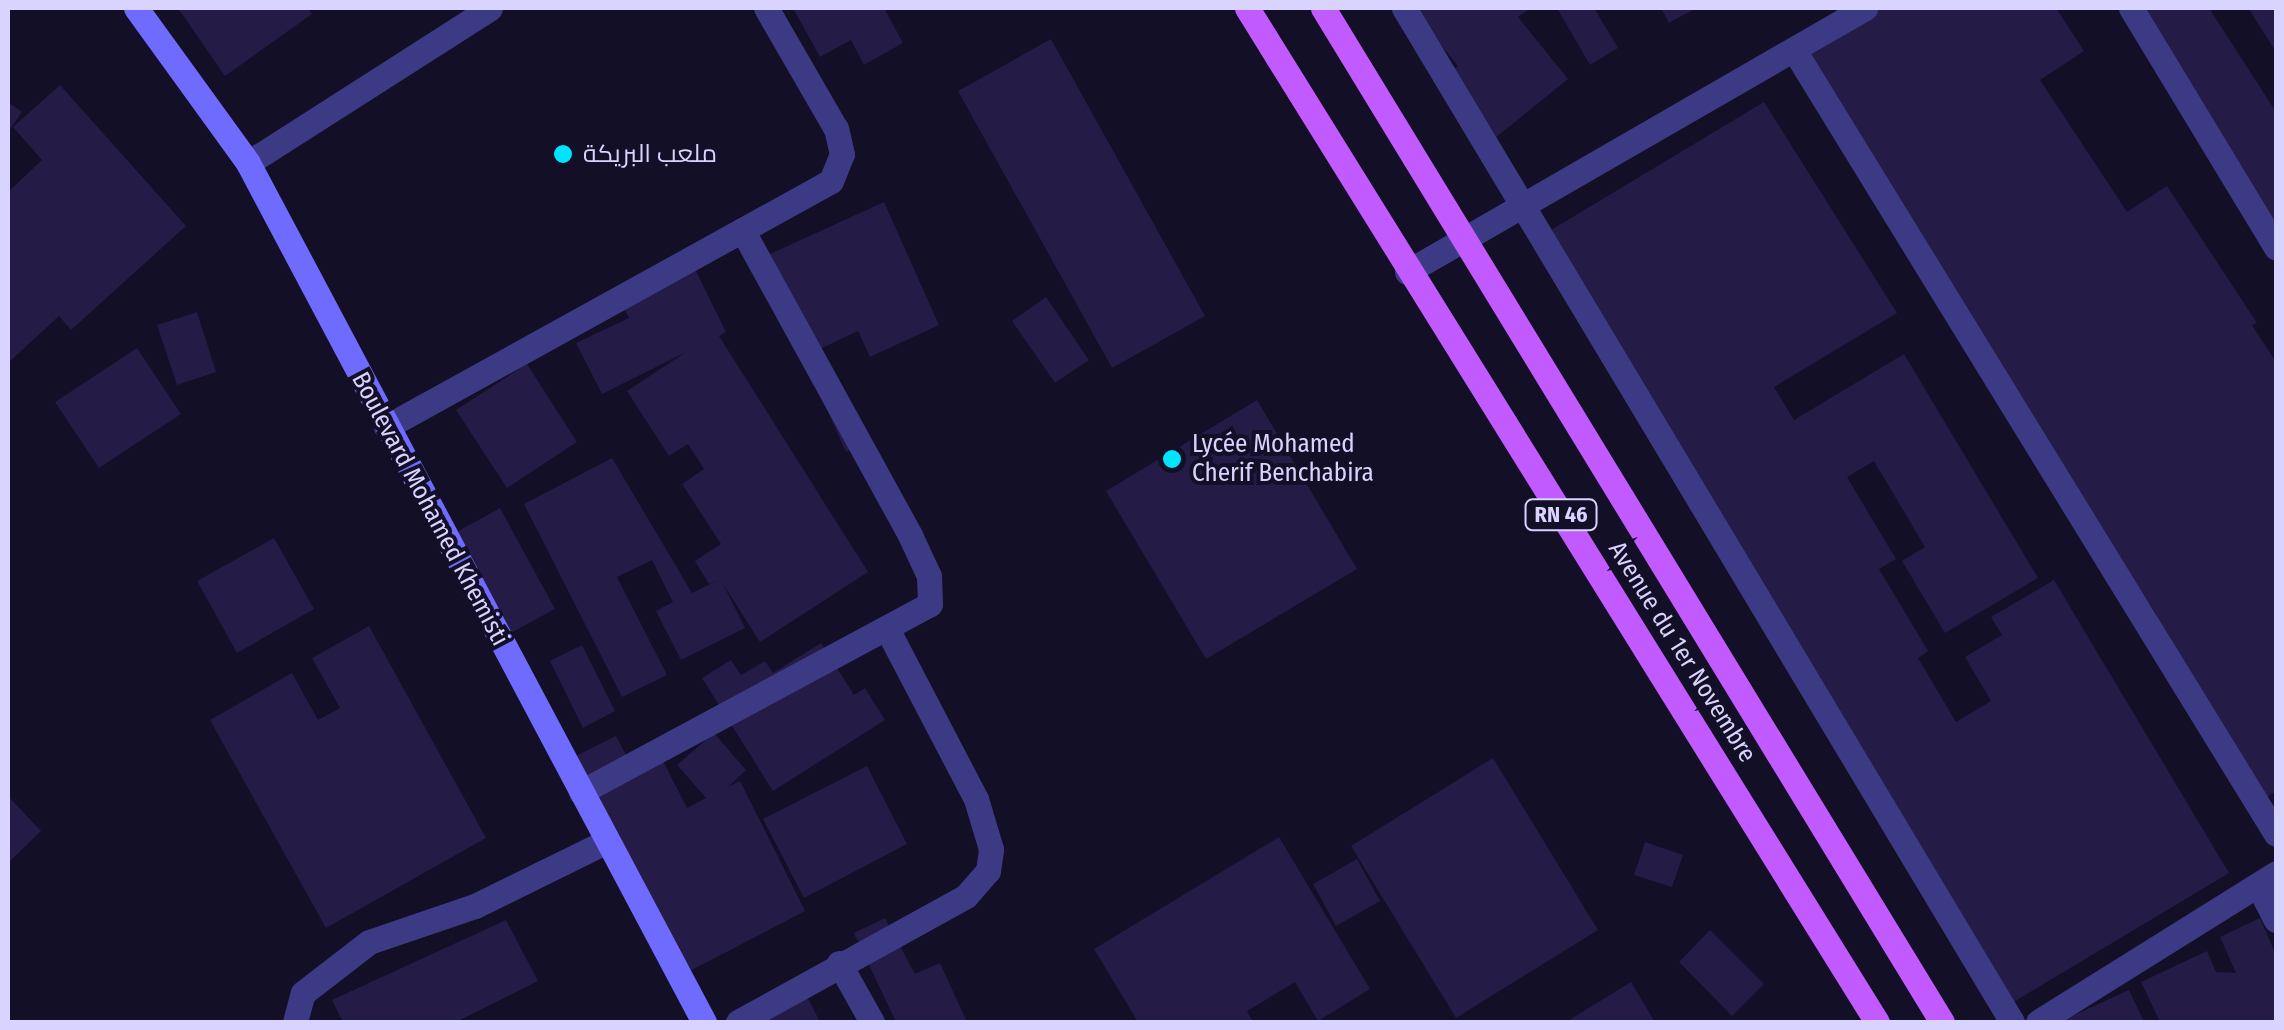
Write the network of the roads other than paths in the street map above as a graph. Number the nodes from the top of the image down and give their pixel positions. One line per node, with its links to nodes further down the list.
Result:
1 (136, 8): 10 (main road, Boulevard Mohamed Khemisti)
2 (490, 8): 10 (street)
3 (766, 8): 12 (street)
4 (1246, 8): 15 (main road, Avenue du 1er Novembre / RN 46)
5 (1323, 8): 13 (main road, Avenue du 1er Novembre / RN 46)
6 (1404, 8): 11 (street)
7 (1865, 8): 9 (street)
8 (2131, 8): 14 (street)
9 (1794, 50): 11 (street); 19 (street)
10 (248, 163): 16 (main road, Boulevard Mohamed Khemisti)
11 (1520, 208): 13 (street); 30 (street)
12 (742, 230): 16 (street); 17 (street)
13 (1468, 239): 15 (street); 29 (main road, Avenue du 1er Novembre / RN 46)
14 (2276, 247)
15 (1406, 272): 28 (main road, Avenue du 1er Novembre / RN 46)
16 (386, 427): 18 (main road, Boulevard Mohamed Khemisti)
17 (888, 631): 18 (street); 23 (street)
18 (580, 792): 20 (main road, Boulevard Mohamed Khemisti)
19 (2276, 834)
20 (607, 842): 24 (street); 25 (main road, Boulevard Mohamed Khemisti)
21 (2267, 879): 22 (street); 31 (street)
22 (2276, 920)
23 (839, 963): 26 (street); 27 (street)
24 (296, 1022)
25 (704, 1022)
26 (738, 1022)
27 (872, 1022)
28 (1877, 1022)
29 (1942, 1022)
30 (2012, 1022)
31 (2038, 1022)

